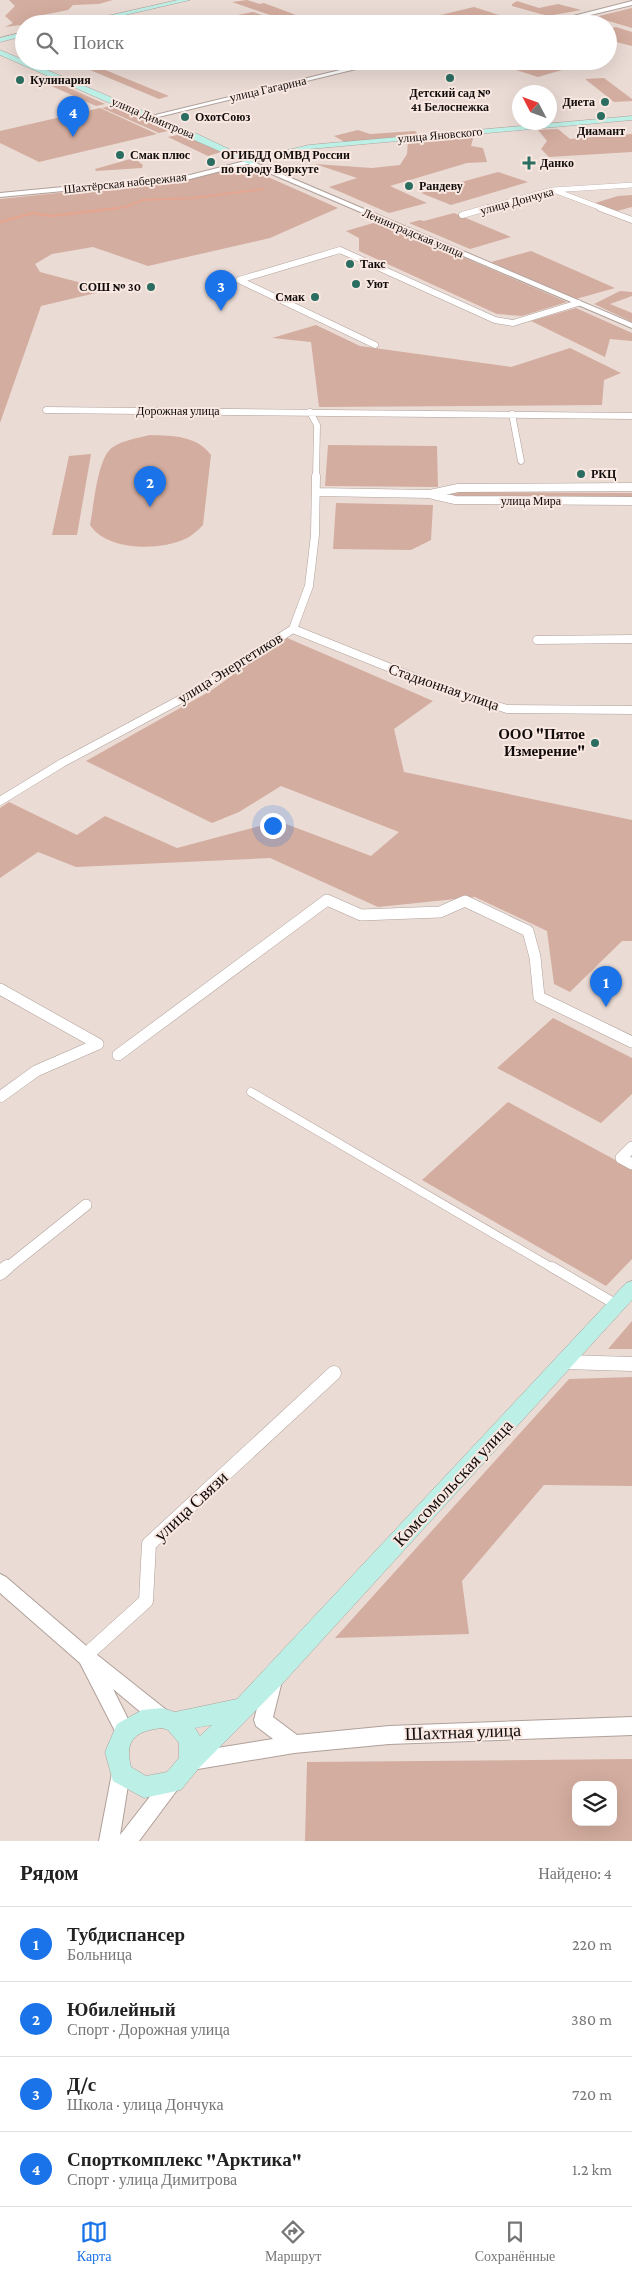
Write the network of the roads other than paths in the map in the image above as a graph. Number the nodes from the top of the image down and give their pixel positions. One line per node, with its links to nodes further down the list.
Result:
1 (187, 0): 3 (main road)
2 (632, 3): 4 (street)
3 (117, 15)
4 (582, 15)
5 (0, 52): 6 (main road, улица Димитрова)
6 (15, 58)
7 (42, 70): 9 (main road, улица Димитрова)
8 (348, 70): 9 (street, улица Гагарина)
9 (150, 117): 11 (main road, улица Димитрова)
10 (632, 118): 11 (main road, улица Яновского)
11 (249, 162): 14 (street, Шахтёрская набережная); 17 (street, Ленинградская улица)
12 (632, 185): 13 (street, улица Дончука)
13 (552, 190): 15 (street, улица Дончука); 16 (street)
14 (0, 196)
15 (462, 216)
16 (632, 220)
17 (578, 303): 18 (street, Ленинградская улица); 19 (street)
18 (632, 326)
19 (376, 345)
20 (46, 410): 21 (street, Дорожная улица)
21 (310, 412): 22 (street, Дорожная улица); 26 (street, улица Энергетиков)
22 (512, 414): 23 (street, Дорожная улица); 24 (street)
23 (632, 416)
24 (521, 461)
25 (632, 487): 27 (street, улица Мира)
26 (317, 492): 27 (street, улица Мира); 29 (street, улица Энергетиков)
27 (430, 494): 28 (street, улица Мира)
28 (632, 501)
29 (293, 629): 32 (street, Стадионная улица); 33 (street, улица Энергетиков)
30 (632, 639): 31 (street)
31 (537, 640)
32 (632, 710)
33 (0, 801)
34 (0, 989): 38 (street)
35 (632, 1042): 36 (street)
36 (118, 1055)
37 (251, 1092): 44 (street)
38 (0, 1097)
39 (632, 1147): 40 (street)
40 (632, 1164)
41 (86, 1205): 42 (street)
42 (0, 1273)
43 (632, 1288): 44 (main road, Комсомольская улица)
44 (616, 1305): 45 (main road, Комсомольская улица)
45 (564, 1362): 46 (street); 50 (main road, Комсомольская улица)
46 (632, 1364)
47 (334, 1373): 49 (street, улица Связи)
48 (0, 1582): 49 (street)
49 (85, 1656): 52 (street); 54 (street)
50 (274, 1677): 51 (main road, Комсомольская улица); 55 (street)
51 (244, 1708): 52 (main road); 56 (main road, Комсомольская улица)
52 (168, 1720): 54 (main road); 56 (main road)
53 (632, 1726): 55 (street, Шахтная улица)
54 (125, 1731): 57 (main road)
55 (294, 1744): 56 (street, Шахтная улица)
56 (190, 1762): 58 (main road)
57 (121, 1773): 58 (main road); 59 (street)
58 (173, 1782): 60 (street)
59 (110, 1841)
60 (127, 1841)

